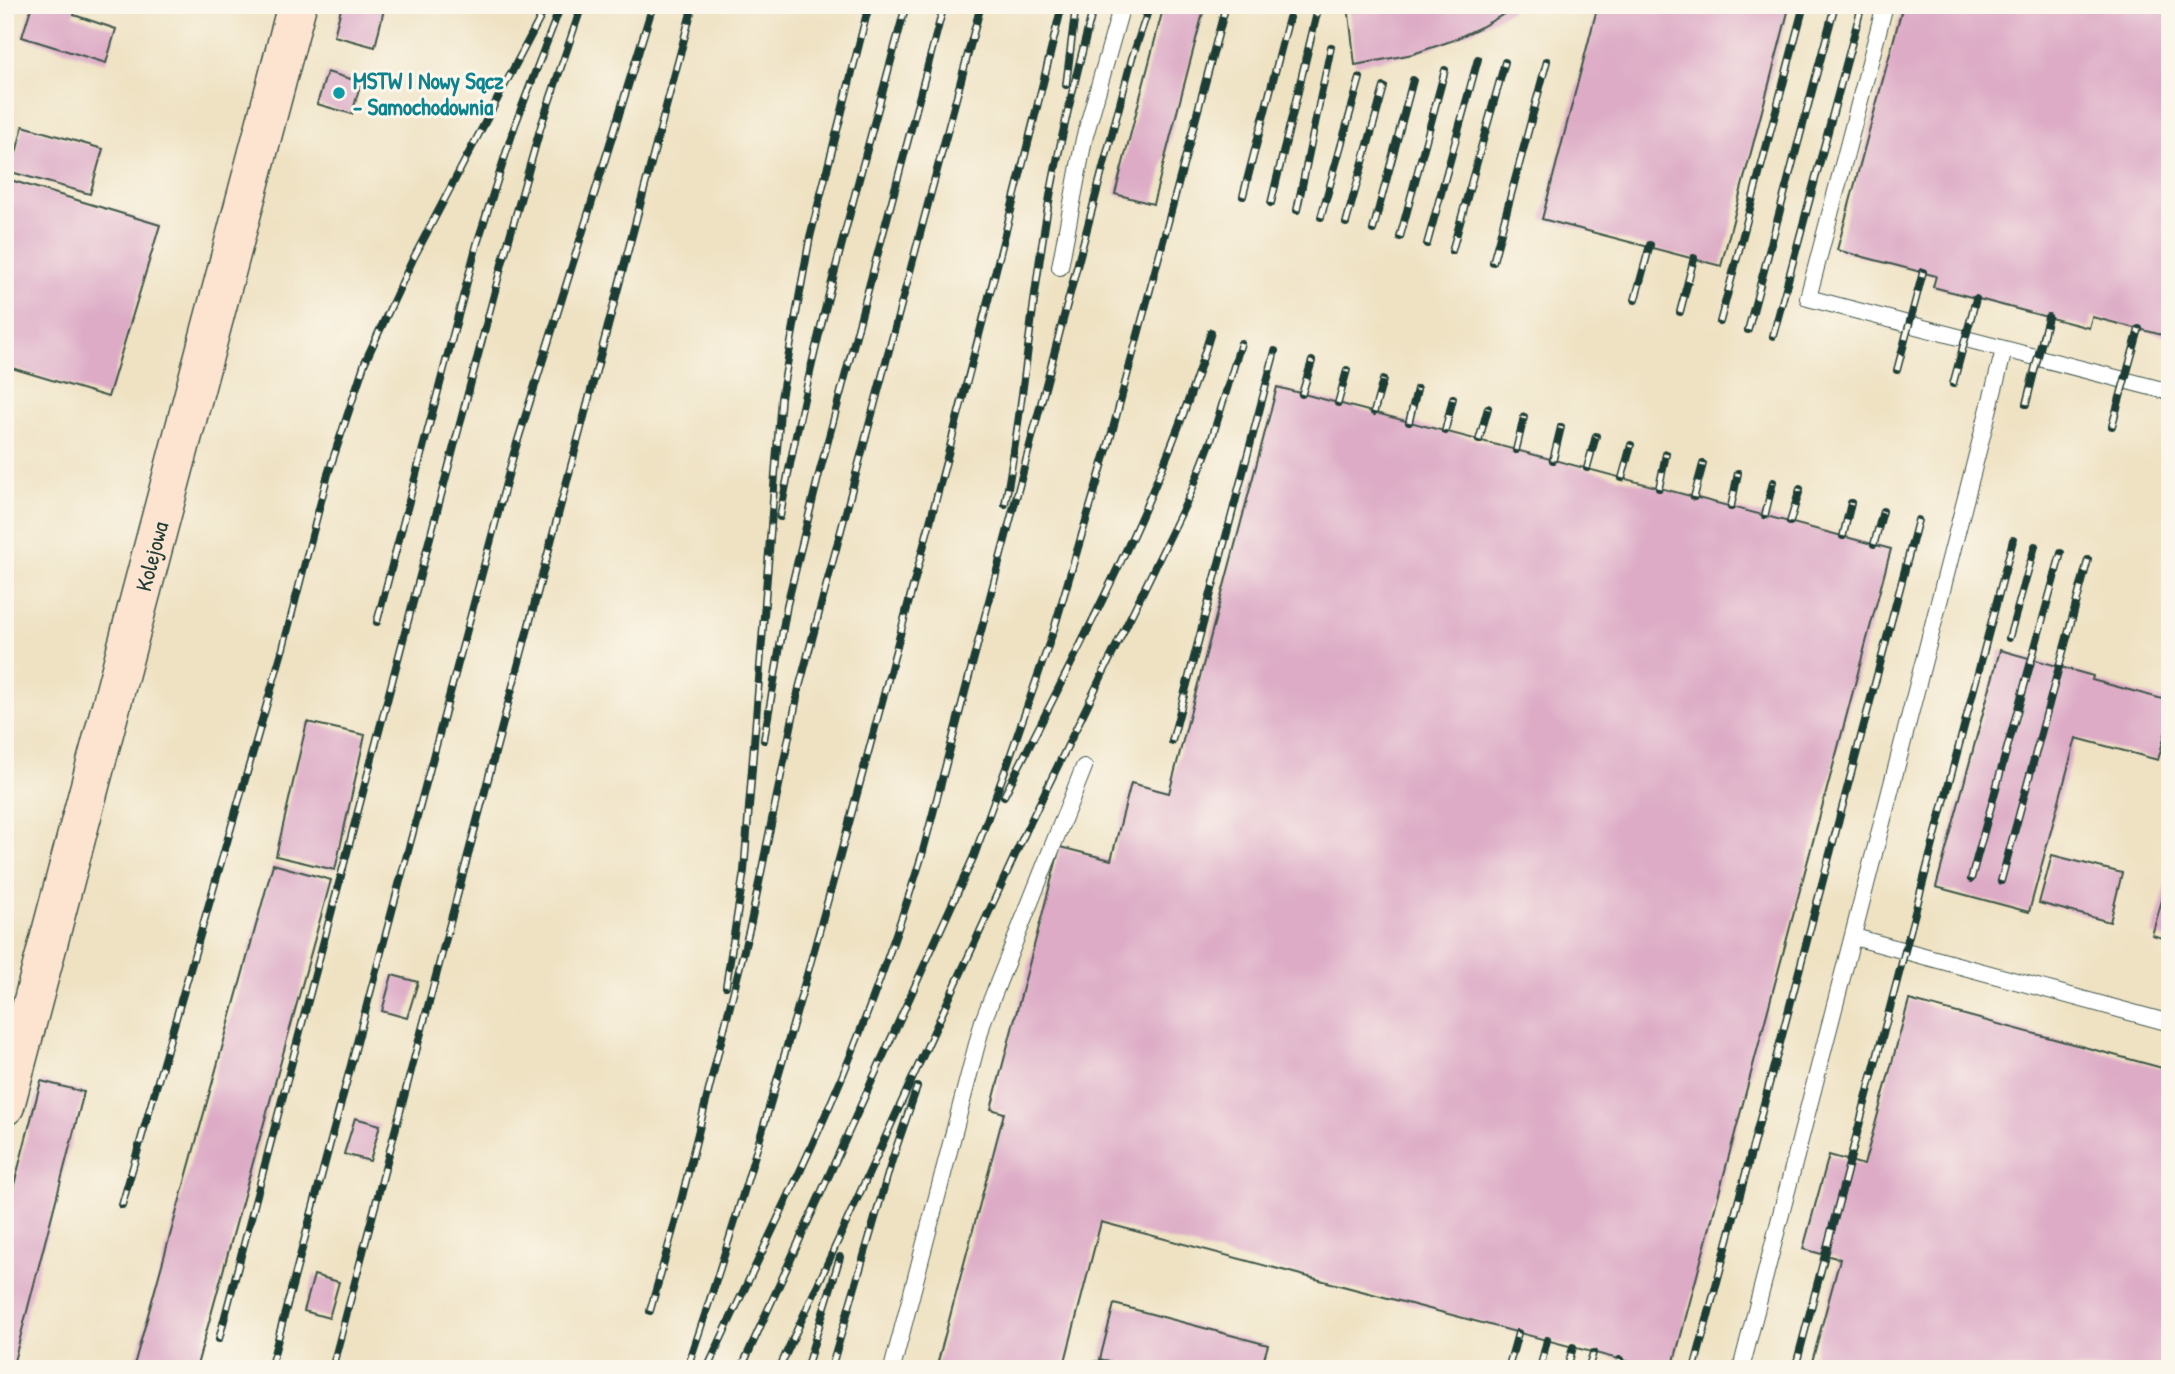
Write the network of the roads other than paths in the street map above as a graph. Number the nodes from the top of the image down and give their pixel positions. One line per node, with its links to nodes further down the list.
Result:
1 (297, 5): 10 (street, Kolejowa)
2 (1122, 5): 4 (lane)
3 (1885, 5): 5 (lane)
4 (1060, 267)
5 (2004, 350): 6 (lane); 8 (lane)
6 (2170, 392)
7 (1084, 767): 11 (lane)
8 (1854, 937): 9 (lane); 12 (lane)
9 (2170, 1023)
10 (5, 1106)
11 (892, 1369)
12 (1741, 1369)

